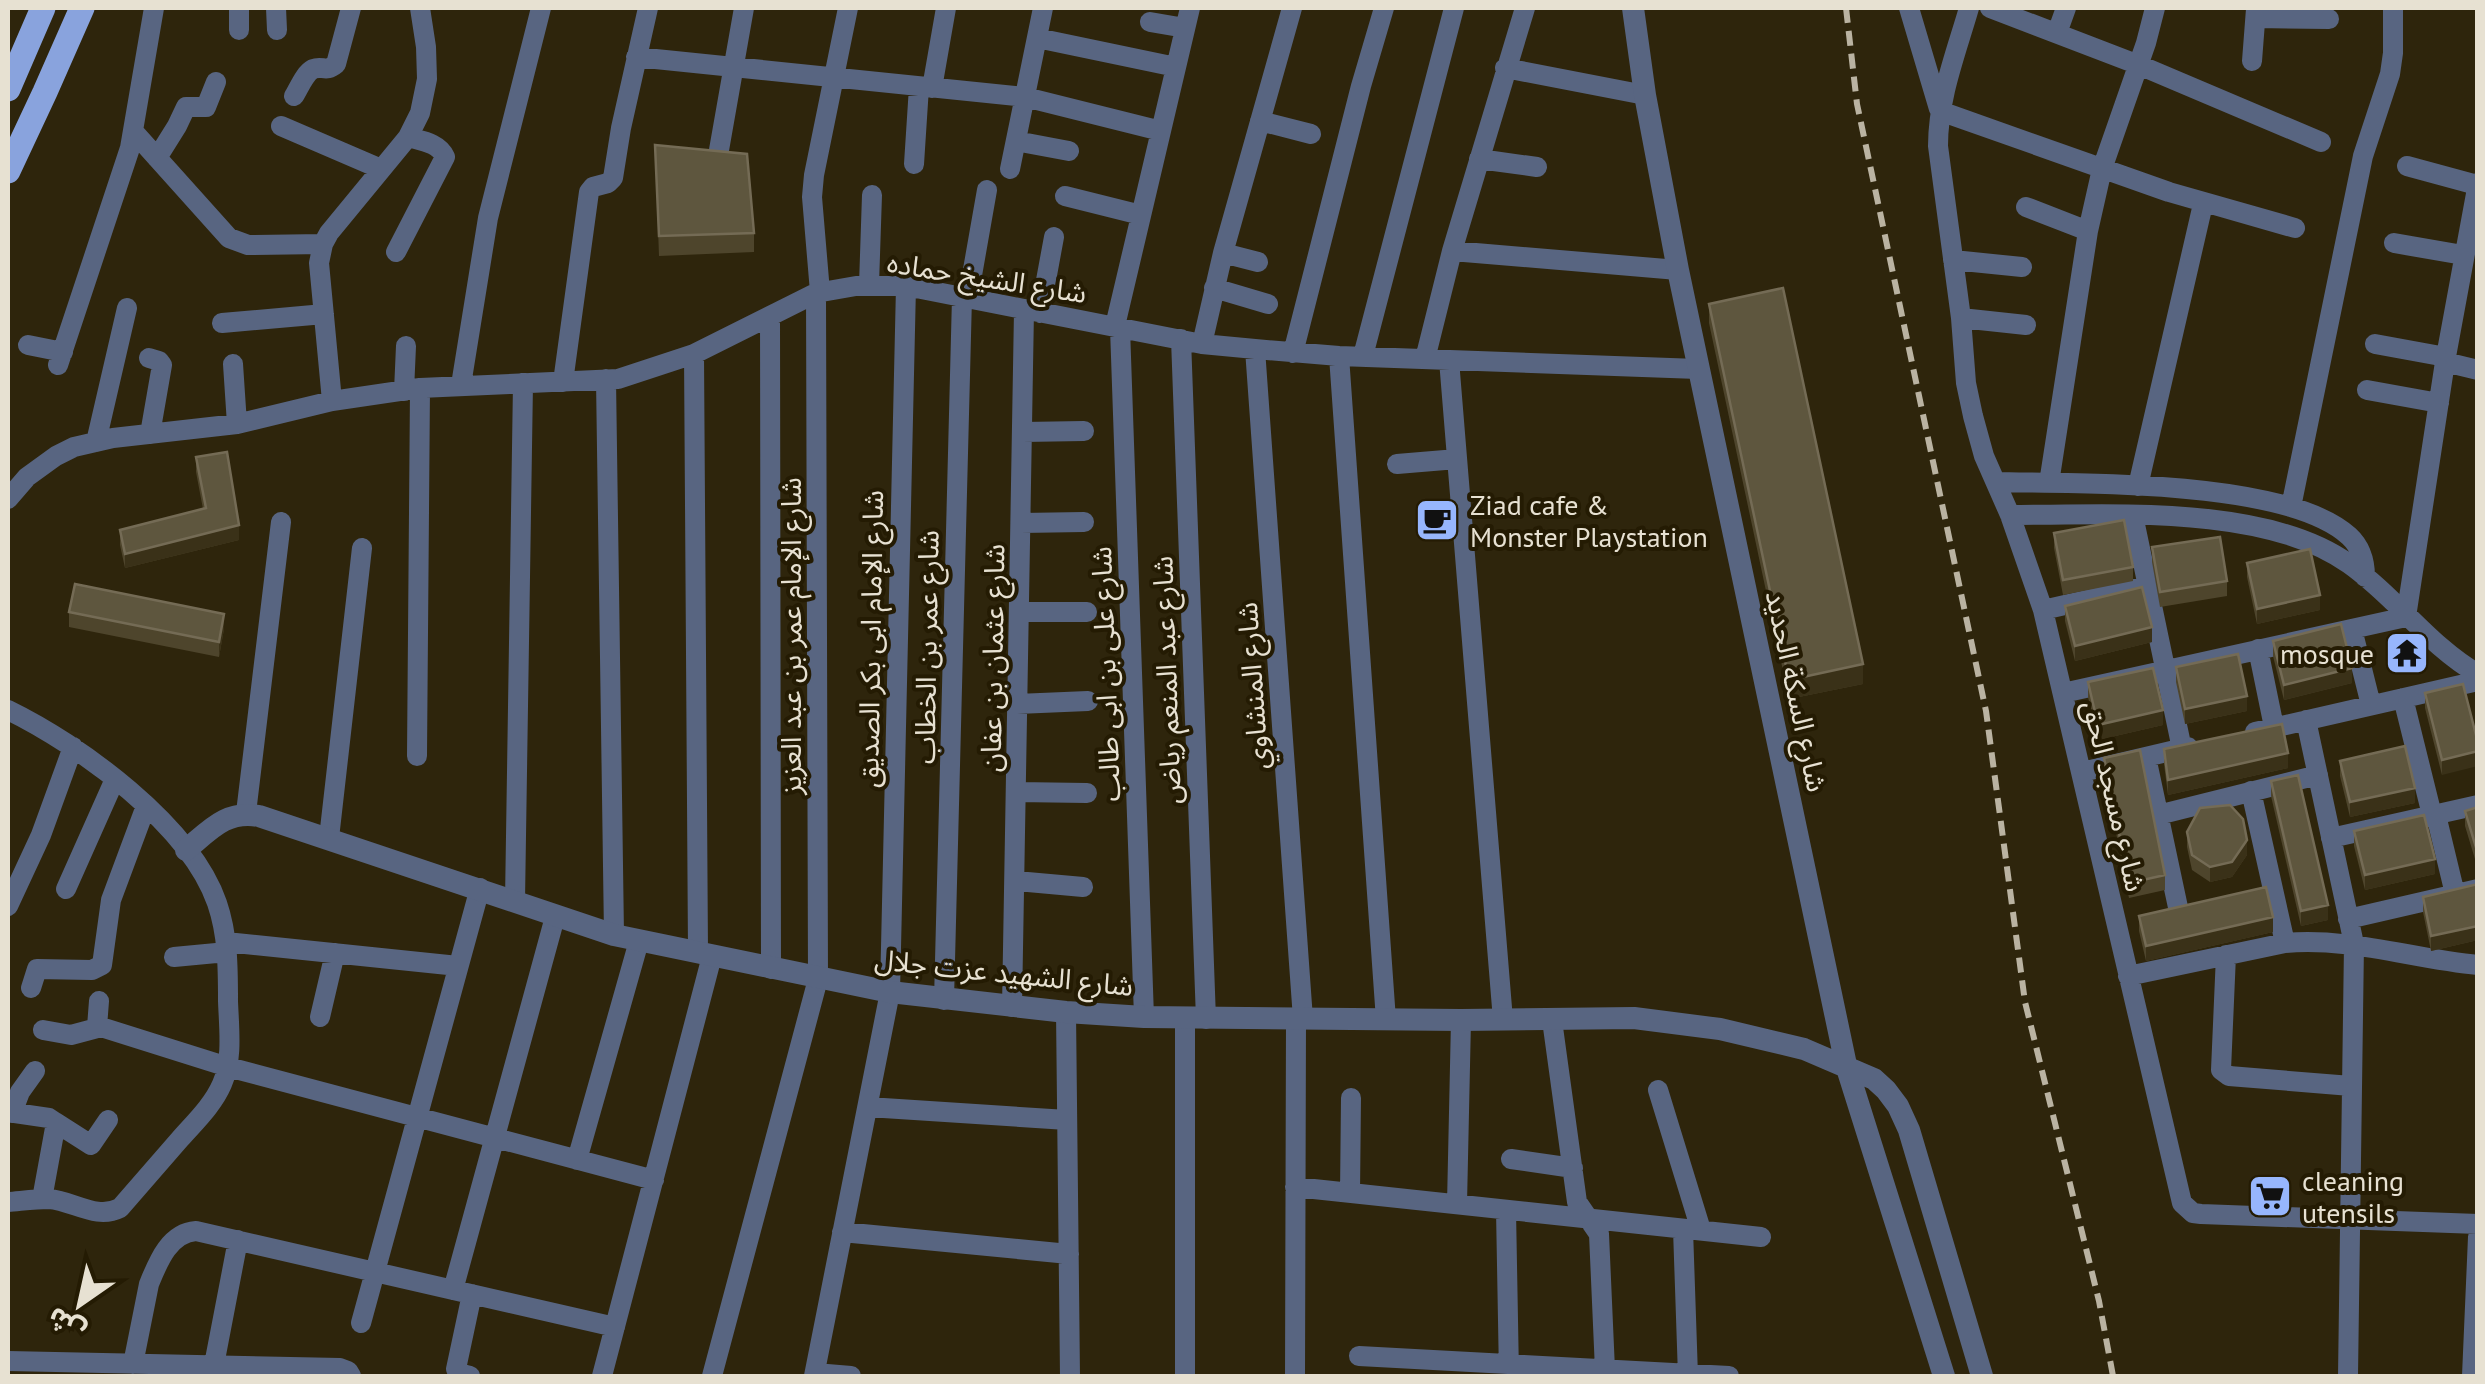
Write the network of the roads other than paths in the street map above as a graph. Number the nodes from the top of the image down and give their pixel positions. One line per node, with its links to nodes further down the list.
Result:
1 (43, 8): 41 (main road)
2 (82, 8): 65 (main road)
3 (154, 8): 50 (street)
4 (239, 8): 29 (street)
5 (276, 8): 30 (street)
6 (351, 8): 44 (street)
7 (420, 8): 52 (street)
8 (541, 8): 119 (street)
9 (648, 8): 33 (street)
10 (744, 8): 37 (street)
11 (848, 8): 39 (street, شارع الإمام عمر بن عبد العزيز)
12 (946, 8): 42 (street)
13 (1043, 8): 32 (street)
14 (1292, 8): 47 (street, شارع عبد المنعم رياض)
15 (1384, 8): 105 (street)
16 (1454, 8): 108 (street)
17 (1525, 8): 38 (street)
18 (1634, 8): 43 (street, شارع السكة الحديد)
19 (1909, 8): 46 (street)
20 (1969, 8): 46 (street)
21 (1990, 8): 31 (street)
22 (2066, 8): 31 (street)
23 (2155, 8): 35 (street)
24 (2394, 8): 135 (street)
25 (2256, 13): 27 (street); 34 (street)
26 (1188, 18): 28 (street); 36 (street, شارع على بن ابى طالب)
27 (2329, 20)
28 (1150, 22)
29 (240, 30)
30 (277, 30)
31 (2057, 33): 35 (street)
32 (1037, 38): 36 (street); 45 (street)
33 (636, 57): 37 (street); 117 (street)
34 (2252, 61)
35 (2138, 65): 54 (street); 62 (street)
36 (1176, 67): 49 (street, شارع على بن ابى طالب)
37 (733, 68): 39 (street); 55 (street)
38 (1505, 68): 43 (street); 58 (street)
39 (834, 78): 42 (street); 89 (street, شارع الإمام عمر بن عبد العزيز)
40 (216, 82): 57 (street)
41 (8, 88)
42 (926, 88): 45 (street); 59 (street)
43 (1644, 95): 85 (street, شارع السكة الحديد)
44 (294, 96)
45 (1025, 98): 49 (street); 53 (street)
46 (1940, 110): 62 (street); 82 (street, شارع مسجد الحق)
47 (1260, 121): 51 (street); 80 (street, شارع عبد المنعم رياض)
48 (281, 126): 63 (street)
49 (1161, 131): 72 (street, شارع على بن ابى طالب)
50 (134, 132): 57 (street); 102 (street)
51 (1311, 134)
52 (408, 137): 63 (street); 79 (street)
53 (1016, 141): 56 (street); 64 (street)
54 (2321, 142)
55 (719, 150)
56 (1068, 151)
57 (157, 158): 77 (street)
58 (1479, 159): 61 (street); 78 (street)
59 (914, 164)
60 (2407, 166): 67 (street)
61 (1538, 167)
62 (2102, 168): 70 (street); 74 (street)
63 (381, 169): 77 (street)
64 (1010, 169)
65 (8, 171)
66 (987, 190): 90 (street, شارع عمر بن الخطاب)
67 (2476, 193): 81 (street)
68 (872, 196): 86 (street)
69 (1065, 196): 72 (street)
70 (2203, 204): 73 (street); 133 (street)
71 (2026, 207): 74 (street)
72 (1141, 215): 99 (street, شارع على بن ابى طالب)
73 (2295, 228)
74 (2088, 231): 132 (street)
75 (1054, 237): 93 (street, شارع عثمان بن عفان)
76 (2394, 243): 81 (street)
77 (323, 244): 94 (street)
78 (1452, 250): 85 (street); 110 (street)
79 (396, 252)
80 (1223, 253): 83 (street); 88 (street, شارع عبد المنعم رياض)
81 (2464, 255): 112 (street)
82 (1953, 260): 84 (street); 96 (street, شارع مسجد الحق)
83 (1258, 262)
84 (2022, 267)
85 (1678, 270): 114 (street, شارع السكة الحديد)
86 (869, 285): 87 (street, شارع الشيخ حماده); 89 (street, شارع الشيخ حماده)
87 (906, 286): 90 (street, شارع الشيخ حماده); 204 (street, شارع الإمام ابى بكر الصديق)
88 (1214, 288): 91 (street); 100 (street, شارع عبد المنعم رياض)
89 (818, 292): 95 (street, شارع الشيخ حماده); 202 (street, شارع الإمام عمر بن عبد العزيز)
90 (965, 297): 93 (street, شارع الشيخ حماده); 205 (street, شارع عمر بن الخطاب)
91 (1268, 304)
92 (127, 308): 128 (street)
93 (1032, 311): 99 (street, شارع الشيخ حماده); 126 (street, شارع عثمان بن عفان)
94 (324, 314): 97 (street); 122 (street)
95 (770, 316): 106 (street, شارع الشيخ حماده); 200 (street)
96 (1960, 318): 98 (street); 131 (street, شارع مسجد الحق)
97 (222, 324)
98 (2026, 325)
99 (1118, 327): 100 (street, شارع الشيخ حماده); 210 (street, شارع على بن ابى طالب)
100 (1191, 342): 104 (street, شارع الشيخ حماده); 211 (street, شارع عبد المنعم رياض)
101 (2375, 344): 112 (street)
102 (28, 345)
103 (406, 346): 120 (street)
104 (1255, 349): 105 (street, شارع الشيخ حماده); 212 (street, شارع المنشاوي)
105 (1293, 353): 107 (street, شارع الشيخ حماده)
106 (694, 354): 116 (street, شارع الشيخ حماده); 195 (street)
107 (1338, 356): 108 (street, شارع الشيخ حماده); 213 (street)
108 (1363, 356): 110 (street, شارع الشيخ حماده)
109 (149, 358): 127 (street)
110 (1425, 359): 111 (street, شارع الشيخ حماده)
111 (1449, 360): 114 (street, شارع الشيخ حماده); 129 (street)
112 (2446, 360): 115 (street); 123 (street)
113 (233, 364): 124 (street)
114 (1698, 369): 219 (street, شارع السكة الحديد)
115 (2478, 370)
116 (606, 379): 117 (street, شارع الشيخ حماده); 189 (street)
117 (563, 382): 118 (street, شارع الشيخ حماده)
118 (523, 383): 119 (street, شارع الشيخ حماده); 184 (street)
119 (461, 385): 120 (street, شارع الشيخ حماده)
120 (412, 389): 122 (street, شارع الشيخ حماده); 162 (street)
121 (2367, 390): 123 (street)
122 (332, 401): 124 (street, شارع الشيخ حماده)
123 (2439, 404): 147 (street)
124 (238, 424): 127 (street, شارع الشيخ حماده)
125 (1084, 431): 126 (street)
126 (1022, 432): 140 (street, شارع عثمان بن عفان)
127 (150, 434): 128 (street, شارع الشيخ حماده)
128 (96, 442): 134 (street, شارع الشيخ حماده)
129 (1457, 459): 130 (street); 215 (street)
130 (1397, 464)
131 (1996, 482): 132 (street); 136 (street, شارع مسجد الحق)
132 (2049, 483): 133 (street)
133 (2138, 486): 135 (street)
134 (8, 499)
135 (2291, 507): 142 (street)
136 (2010, 514): 137 (street); 144 (street, شارع مسجد الحق)
137 (2133, 515): 142 (street); 143 (street)
138 (281, 522): 172 (street)
139 (1084, 522): 140 (street)
140 (1021, 523): 145 (street, شارع عثمان بن عفان)
141 (362, 548): 175 (street)
142 (2365, 577): 147 (street)
143 (2148, 586): 144 (street); 150 (street)
144 (2043, 610): 152 (street, شارع مسجد الحق)
145 (1021, 612): 146 (street); 155 (street, شارع عثمان بن عفان)
146 (1088, 612)
147 (2406, 616): 148 (street); 151 (street)
148 (2352, 628): 149 (street); 156 (street)
149 (2258, 649): 150 (street); 159 (street)
150 (2165, 670): 152 (street); 163 (street)
151 (2476, 684): 153 (street)
152 (2063, 692): 164 (street, شارع مسجد الحق)
153 (2404, 698): 156 (street); 174 (street)
154 (1088, 701): 155 (street)
155 (1017, 704): 167 (street, شارع عثمان بن عفان)
156 (2370, 706): 158 (street)
157 (8, 710): 161 (street)
158 (2306, 720): 159 (street); 165 (street)
159 (2274, 727): 160 (street)
160 (2237, 736)
161 (73, 747): 166 (street); 185 (street)
162 (417, 756)
163 (2146, 757): 164 (street); 173 (street)
164 (2082, 772): 201 (street, شارع مسجد الحق)
165 (2318, 775): 168 (street); 176 (street)
166 (115, 779): 170 (street); 181 (street)
167 (1017, 792): 169 (street); 178 (street, شارع عثمان بن عفان)
168 (2251, 792): 173 (street); 191 (street)
169 (1087, 793)
170 (146, 806): 177 (street); 203 (street)
171 (2478, 806): 174 (street)
172 (246, 813): 175 (street, شارع الشهيد عزت جلال); 177 (street)
173 (2158, 814): 186 (street)
174 (2434, 815): 176 (street); 183 (street)
175 (329, 838): 180 (street, شارع الشهيد عزت جلال)
176 (2331, 838): 188 (street)
177 (186, 850): 193 (street)
178 (1016, 881): 179 (street); 207 (street, شارع عثمان بن عفان)
179 (1083, 887)
180 (480, 888): 184 (street, شارع الشهيد عزت جلال); 199 (street)
181 (66, 889)
182 (2478, 889): 183 (street)
183 (2455, 894): 188 (street)
184 (515, 901): 187 (street, شارع الشهيد عزت جلال)
185 (8, 906)
186 (2180, 912)
187 (555, 916): 189 (street, شارع الشهيد عزت جلال); 231 (street)
188 (2348, 919): 192 (street)
189 (614, 935): 190 (street, شارع الشهيد عزت جلال)
190 (639, 941): 195 (street, شارع الشهيد عزت جلال); 233 (street)
191 (2285, 943): 192 (street); 196 (street)
192 (2354, 944): 198 (street); 222 (street)
193 (227, 947): 194 (street); 197 (street); 220 (street)
194 (335, 953): 199 (street); 209 (street)
195 (705, 954): 200 (street, شارع الشهيد عزت جلال); 235 (street)
196 (2226, 955): 201 (street); 222 (street)
197 (174, 957)
198 (2478, 965)
199 (458, 966): 227 (street)
200 (771, 969): 202 (street, شارع الشهيد عزت جلال)
201 (2128, 976): 243 (street, شارع مسجد الحق)
202 (818, 978): 204 (street, شارع الشهيد عزت جلال); 267 (street, شارع الإمام عمر بن عبد العزيز)
203 (31, 988)
204 (890, 992): 205 (street, شارع الشهيد عزت جلال); 225 (street, شارع الإمام ابى بكر الصديق)
205 (944, 1000): 207 (street, شارع الشهيد عزت جلال)
206 (99, 1002): 217 (street)
207 (1012, 1007): 208 (street, شارع الشهيد عزت جلال)
208 (1066, 1012): 210 (street, شارع الشهيد عزت جلال); 229 (street)
209 (320, 1017)
210 (1144, 1017): 211 (street, شارع الشهيد عزت جلال)
211 (1195, 1018): 212 (street, شارع الشهيد عزت جلال); 270 (street, شارع عبد المنعم رياض)
212 (1300, 1020): 213 (street, شارع الشهيد عزت جلال); 236 (street, شارع المنشاوي)
213 (1386, 1020): 214 (street, شارع الشهيد عزت جلال)
214 (1461, 1020): 215 (street, شارع الشهيد عزت جلال); 240 (street)
215 (1503, 1020): 216 (street, شارع الشهيد عزت جلال)
216 (1552, 1020): 219 (street, شارع الشهيد عزت جلال); 234 (street)
217 (97, 1026): 218 (street); 220 (street)
218 (43, 1030)
219 (1846, 1066): 274 (street, شارع السكة الحديد); 275 (street, شارع الشهيد عزت جلال)
220 (228, 1067): 227 (street); 238 (street)
221 (35, 1071): 226 (street)
222 (2352, 1086): 243 (street)
223 (1658, 1090): 245 (street)
224 (1351, 1098): 237 (street)
225 (868, 1107): 229 (street); 246 (street, شارع الإمام ابى بكر الصديق)
226 (10, 1113): 230 (street)
227 (417, 1117): 231 (street); 251 (street)
228 (108, 1120): 230 (street)
229 (1067, 1120): 250 (street)
230 (55, 1122): 238 (street)
231 (496, 1138): 233 (street); 252 (street)
232 (1511, 1158): 234 (street)
233 (578, 1160): 235 (street)
234 (1573, 1168): 242 (street)
235 (654, 1180): 254 (street)
236 (1296, 1187): 237 (street); 271 (street, شارع المنشاوي)
237 (1350, 1193): 240 (street)
238 (42, 1199): 239 (street)
239 (8, 1202)
240 (1457, 1204): 241 (street)
241 (1506, 1210): 242 (street); 259 (street)
242 (1588, 1218): 245 (street); 260 (street)
243 (2349, 1219): 244 (street, شارع مسجد الحق); 276 (street)
244 (2478, 1224)
245 (1692, 1229): 247 (street); 272 (street)
246 (842, 1232): 250 (street); 264 (street, شارع الإمام ابى بكر الصديق)
247 (1761, 1237)
248 (2478, 1237): 277 (street)
249 (238, 1240): 251 (street); 257 (street); 258 (street)
250 (1069, 1254): 269 (street)
251 (375, 1272): 252 (street); 253 (street)
252 (462, 1292): 254 (street); 265 (street)
253 (361, 1323)
254 (615, 1326): 266 (street)
255 (1358, 1356): 259 (street)
256 (8, 1361): 257 (street)
257 (133, 1364): 261 (street)
258 (214, 1365): 261 (street); 262 (street)
259 (1508, 1370): 260 (street)
260 (1605, 1370): 272 (street)
261 (155, 1371)
262 (239, 1371): 263 (street)
263 (349, 1374)
264 (814, 1375): 268 (street)
265 (470, 1376)
266 (602, 1376)
267 (712, 1376)
268 (850, 1376)
269 (1070, 1376)
270 (1185, 1376)
271 (1295, 1376)
272 (1688, 1376): 273 (street)
273 (1728, 1376)
274 (1944, 1376)
275 (1982, 1376)
276 (2348, 1376)
277 (2472, 1376)

